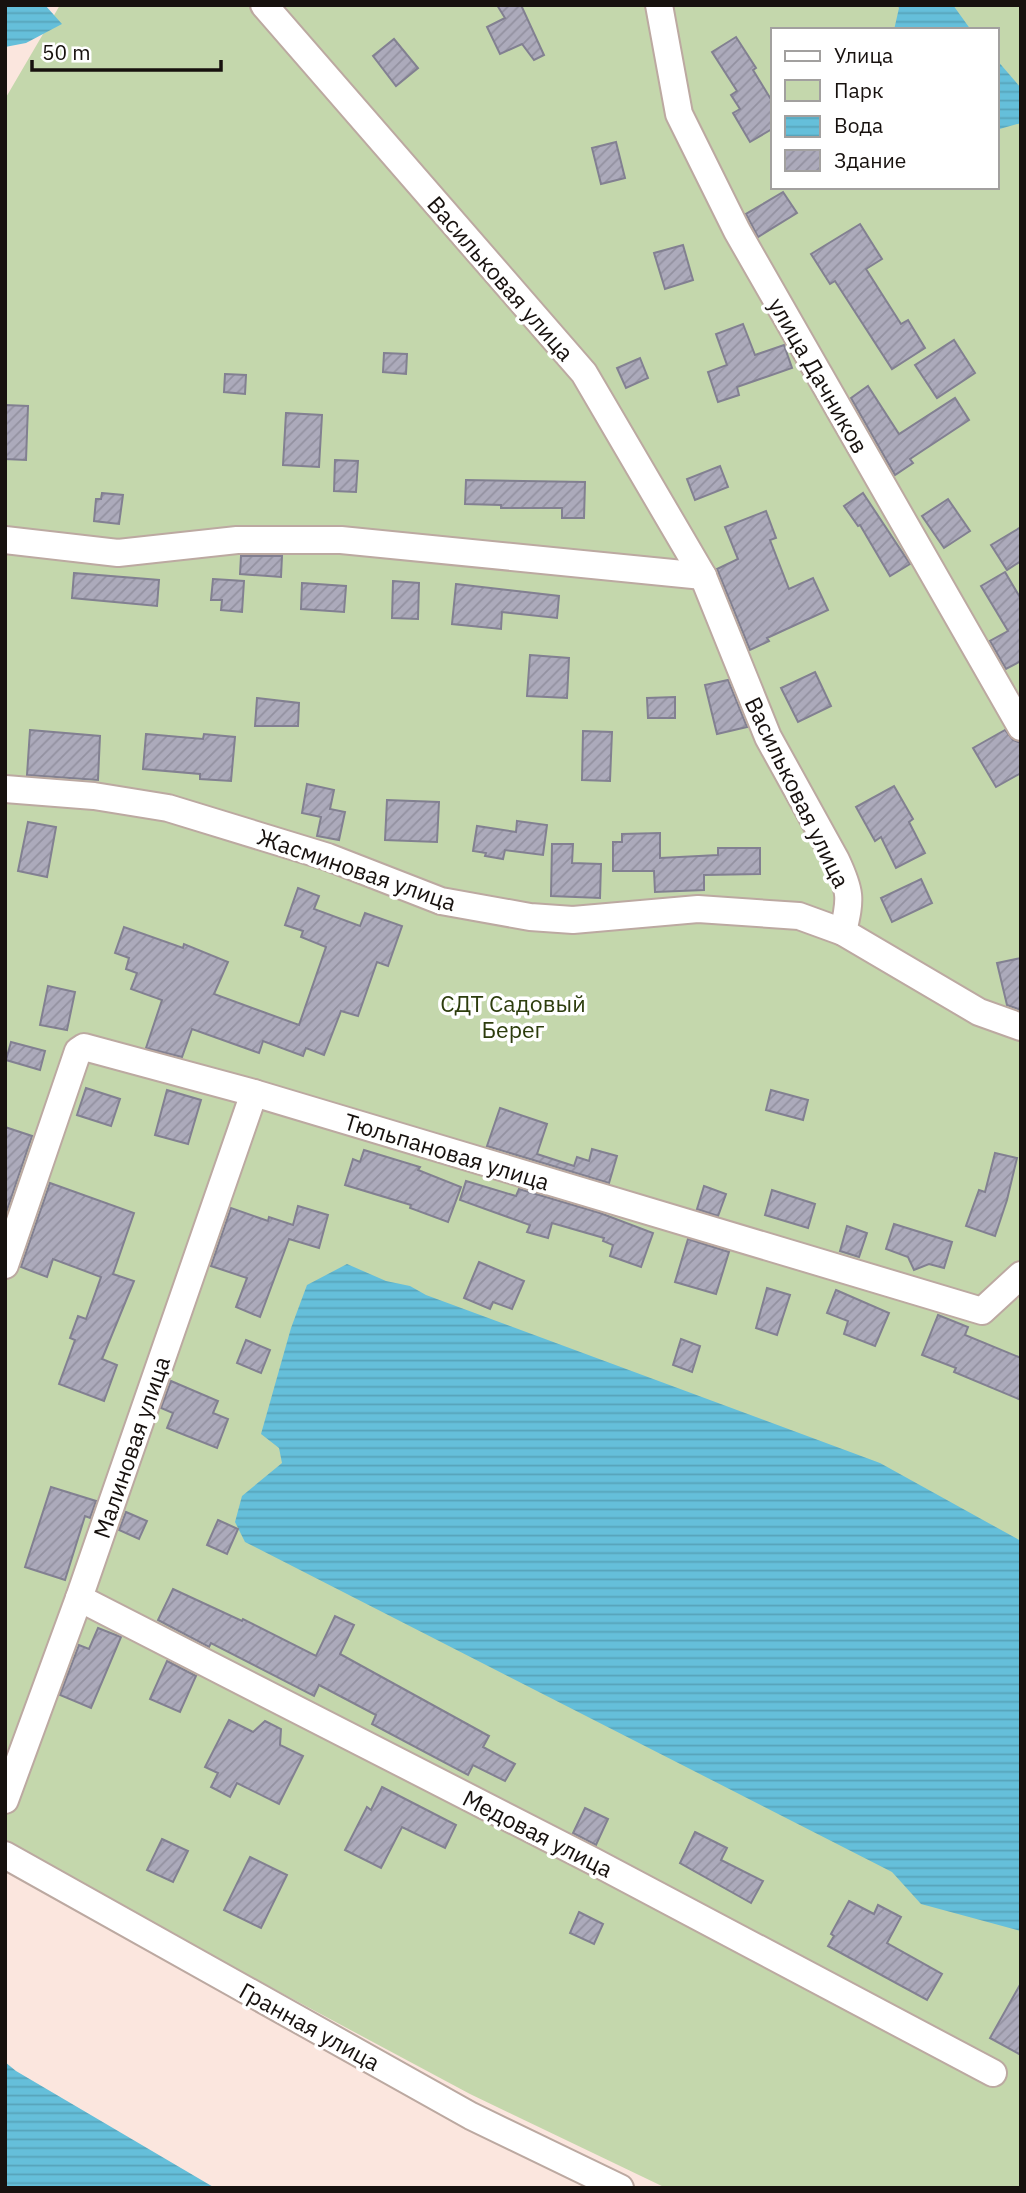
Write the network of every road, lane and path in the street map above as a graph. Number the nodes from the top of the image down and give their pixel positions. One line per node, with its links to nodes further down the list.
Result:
1 (264, 5): 4 (street, Васильковая улица)
2 (659, 5): 5 (street, улица Дачников)
3 (5, 540): 4 (street)
4 (703, 576): 7 (street, Васильковая улица)
5 (1021, 727)
6 (5, 789): 7 (street, Жасминовая улица)
7 (844, 932): 8 (street, Жасминовая улица)
8 (1021, 1027)
9 (254, 1093): 10 (street, Тюльпановая улица); 11 (street, Тюльпановая улица); 12 (street, Малиновая улица)
10 (5, 1265)
11 (1021, 1275)
12 (79, 1598): 13 (street, Малиновая улица); 15 (street, Медовая улица)
13 (5, 1800)
14 (5, 1855): 16 (street, Гранная улица)
15 (993, 2073)
16 (620, 2188)

